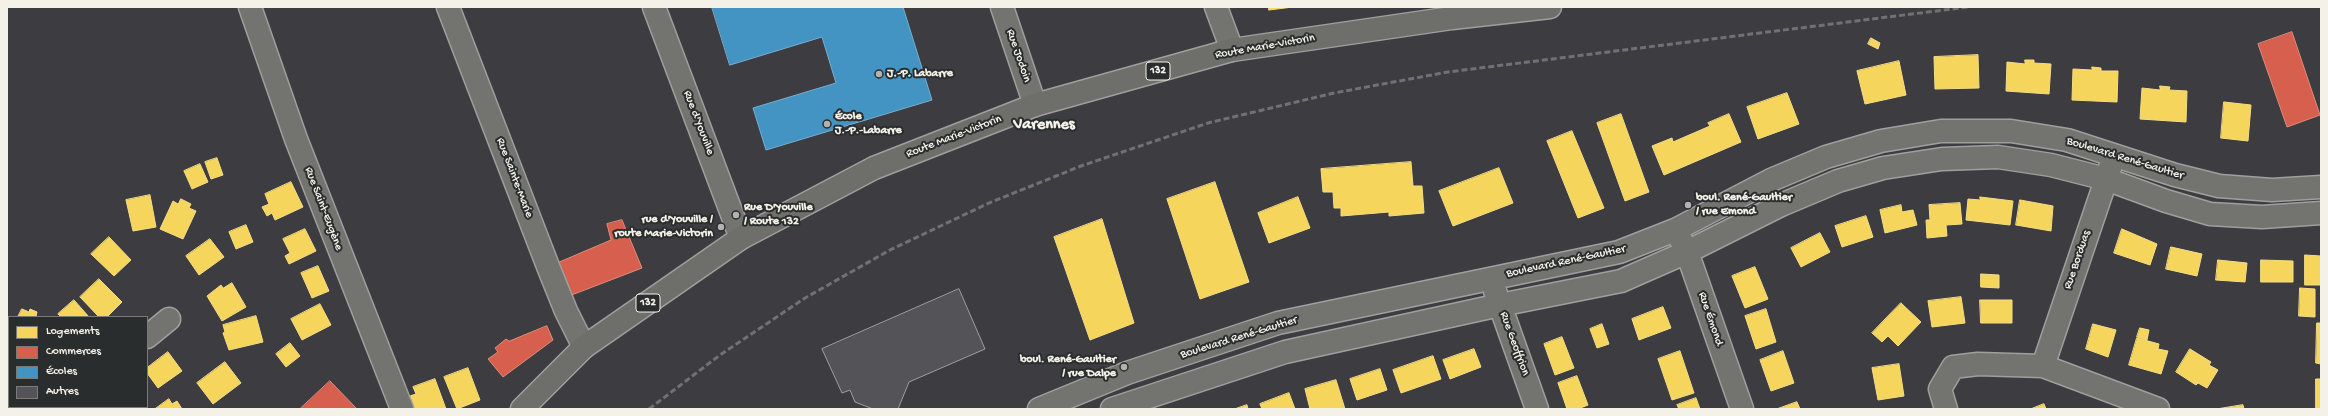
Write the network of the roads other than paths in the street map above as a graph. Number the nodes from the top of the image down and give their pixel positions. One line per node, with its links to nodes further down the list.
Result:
1 (250, 7): 24 (street, Rue Saint-Eugène)
2 (448, 7): 21 (street, Rue Sainte-Marie)
3 (654, 7): 15 (street, Rue d'Youville)
4 (1002, 7): 9 (street, Rue Jodoin)
5 (1216, 7): 8 (street)
6 (1550, 7): 7 (main road, Route Marie-Victorin / 132)
7 (1450, 12): 8 (main road, Route Marie-Victorin / 132)
8 (1232, 50): 9 (main road, Route Marie-Victorin / 132)
9 (1035, 105): 15 (main road, Route Marie-Victorin / 132)
10 (2116, 154): 11 (street, Rue Borduas); 12 (street, Boulevard René-Gaultier); 14 (street, Boulevard René-Gaultier)
11 (2106, 179): 13 (street, Boulevard René-Gaultier); 16 (street, Boulevard René-Gaultier); 22 (street, Rue Borduas)
12 (2321, 187)
13 (2321, 213)
14 (1676, 230): 16 (street, Rue Émond); 17 (street, Boulevard René-Gaultier)
15 (741, 238): 21 (main road, Route Marie-Victorin / 132)
16 (1687, 252): 18 (street, Boulevard René-Gaultier); 30 (street, Rue Émond)
17 (1491, 278): 18 (street, Rue Geoffrion); 23 (street, Boulevard René-Gaultier)
18 (1500, 305): 28 (street, Boulevard René-Gaultier); 29 (street, Rue Geoffrion)
19 (169, 319): 20 (street)
20 (148, 335)
21 (584, 347): 25 (main road, Route Marie-Victorin / 132)
22 (2043, 366): 31 (street); 32 (street)
23 (1099, 384): 26 (street, Boulevard René-Gaultier); 27 (street)
24 (402, 409)
25 (522, 409)
26 (1039, 409)
27 (1108, 409)
28 (1112, 409)
29 (1537, 409)
30 (1742, 409)
31 (1946, 409)
32 (2158, 409)

